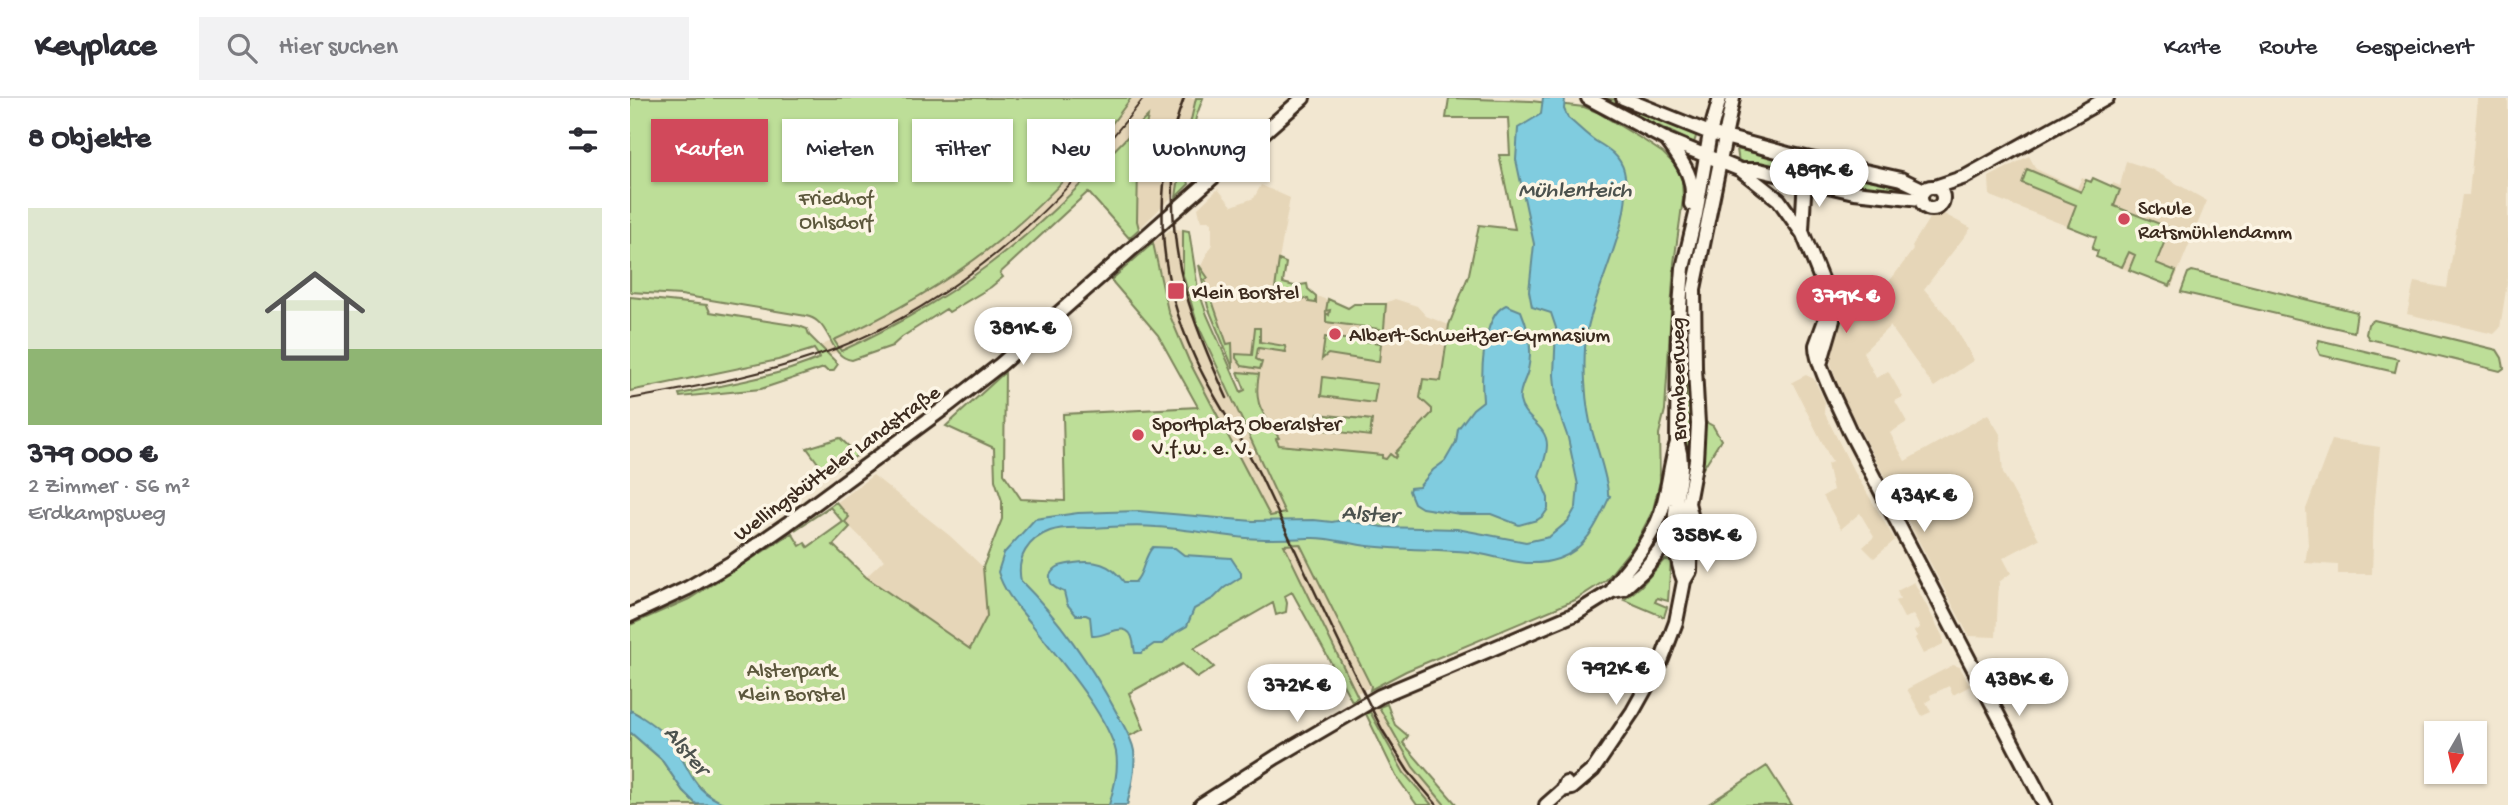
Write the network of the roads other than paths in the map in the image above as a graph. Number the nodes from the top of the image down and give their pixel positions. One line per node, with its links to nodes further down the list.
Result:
1 (1303, 98): 22 (main road, Wellingsbütteler Landstraße)
2 (1588, 98): 9 (main road)
3 (1623, 98): 7 (main road)
4 (1720, 98): 7 (main road, Brombeerweg)
5 (1733, 98): 8 (main road, Brombeerweg)
6 (2107, 98): 14 (main road)
7 (1710, 133): 8 (main road); 11 (main road, Brombeerweg)
8 (1724, 137): 10 (main road); 11 (main road, Brombeerweg)
9 (1665, 139): 11 (main road); 15 (main road)
10 (1788, 154): 13 (main road); 14 (main road)
11 (1712, 158): 12 (main road); 15 (main road, Brombeerweg); 18 (main road, Brombeerweg)
12 (1741, 170): 13 (main road); 16 (main road)
13 (1806, 182): 14 (main road); 16 (main road)
14 (1931, 193)
15 (1692, 225): 17 (main road, Brombeerweg)
16 (1802, 230): 25 (main road)
17 (1678, 443): 19 (main road); 21 (main road, Brombeerweg)
18 (1688, 503): 19 (main road, Brombeerweg); 20 (main road)
19 (1675, 530): 20 (main road); 21 (main road, Brombeerweg)
20 (1684, 581): 24 (main road)
21 (1612, 592): 23 (main road, Brombeerweg)
22 (630, 615)
23 (1201, 805)
24 (1546, 805)
25 (2045, 805)

